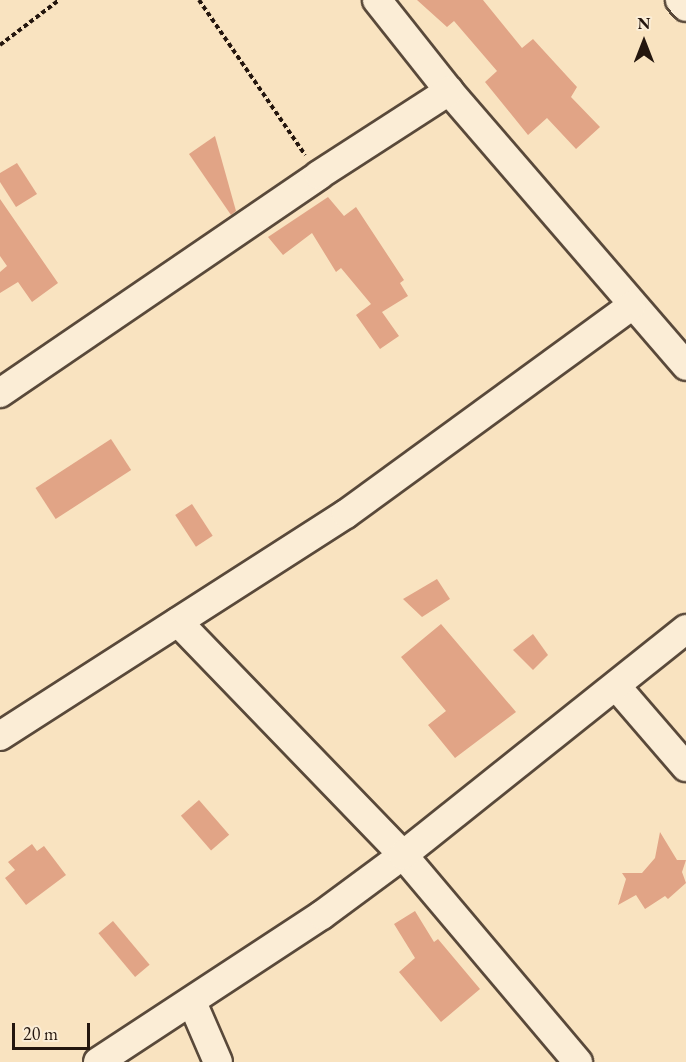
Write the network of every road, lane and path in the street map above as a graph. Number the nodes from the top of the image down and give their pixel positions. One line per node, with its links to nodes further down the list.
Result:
1 (58, 0): 6 (path)
2 (199, 0): 8 (path)
3 (377, 0): 7 (street)
4 (680, 0): 5 (street)
5 (686, 7)
6 (0, 45)
7 (449, 91): 8 (street); 9 (street)
8 (318, 175): 11 (street)
9 (631, 306): 10 (street); 12 (street)
10 (686, 366)
11 (0, 393)
12 (178, 622): 15 (street); 17 (street)
13 (686, 629): 14 (street)
14 (616, 686): 16 (street); 17 (street)
15 (4, 724)
16 (686, 767)
17 (403, 855): 18 (street); 21 (street)
18 (192, 1002): 19 (street); 20 (street)
19 (98, 1062)
20 (218, 1062)
21 (578, 1062)

